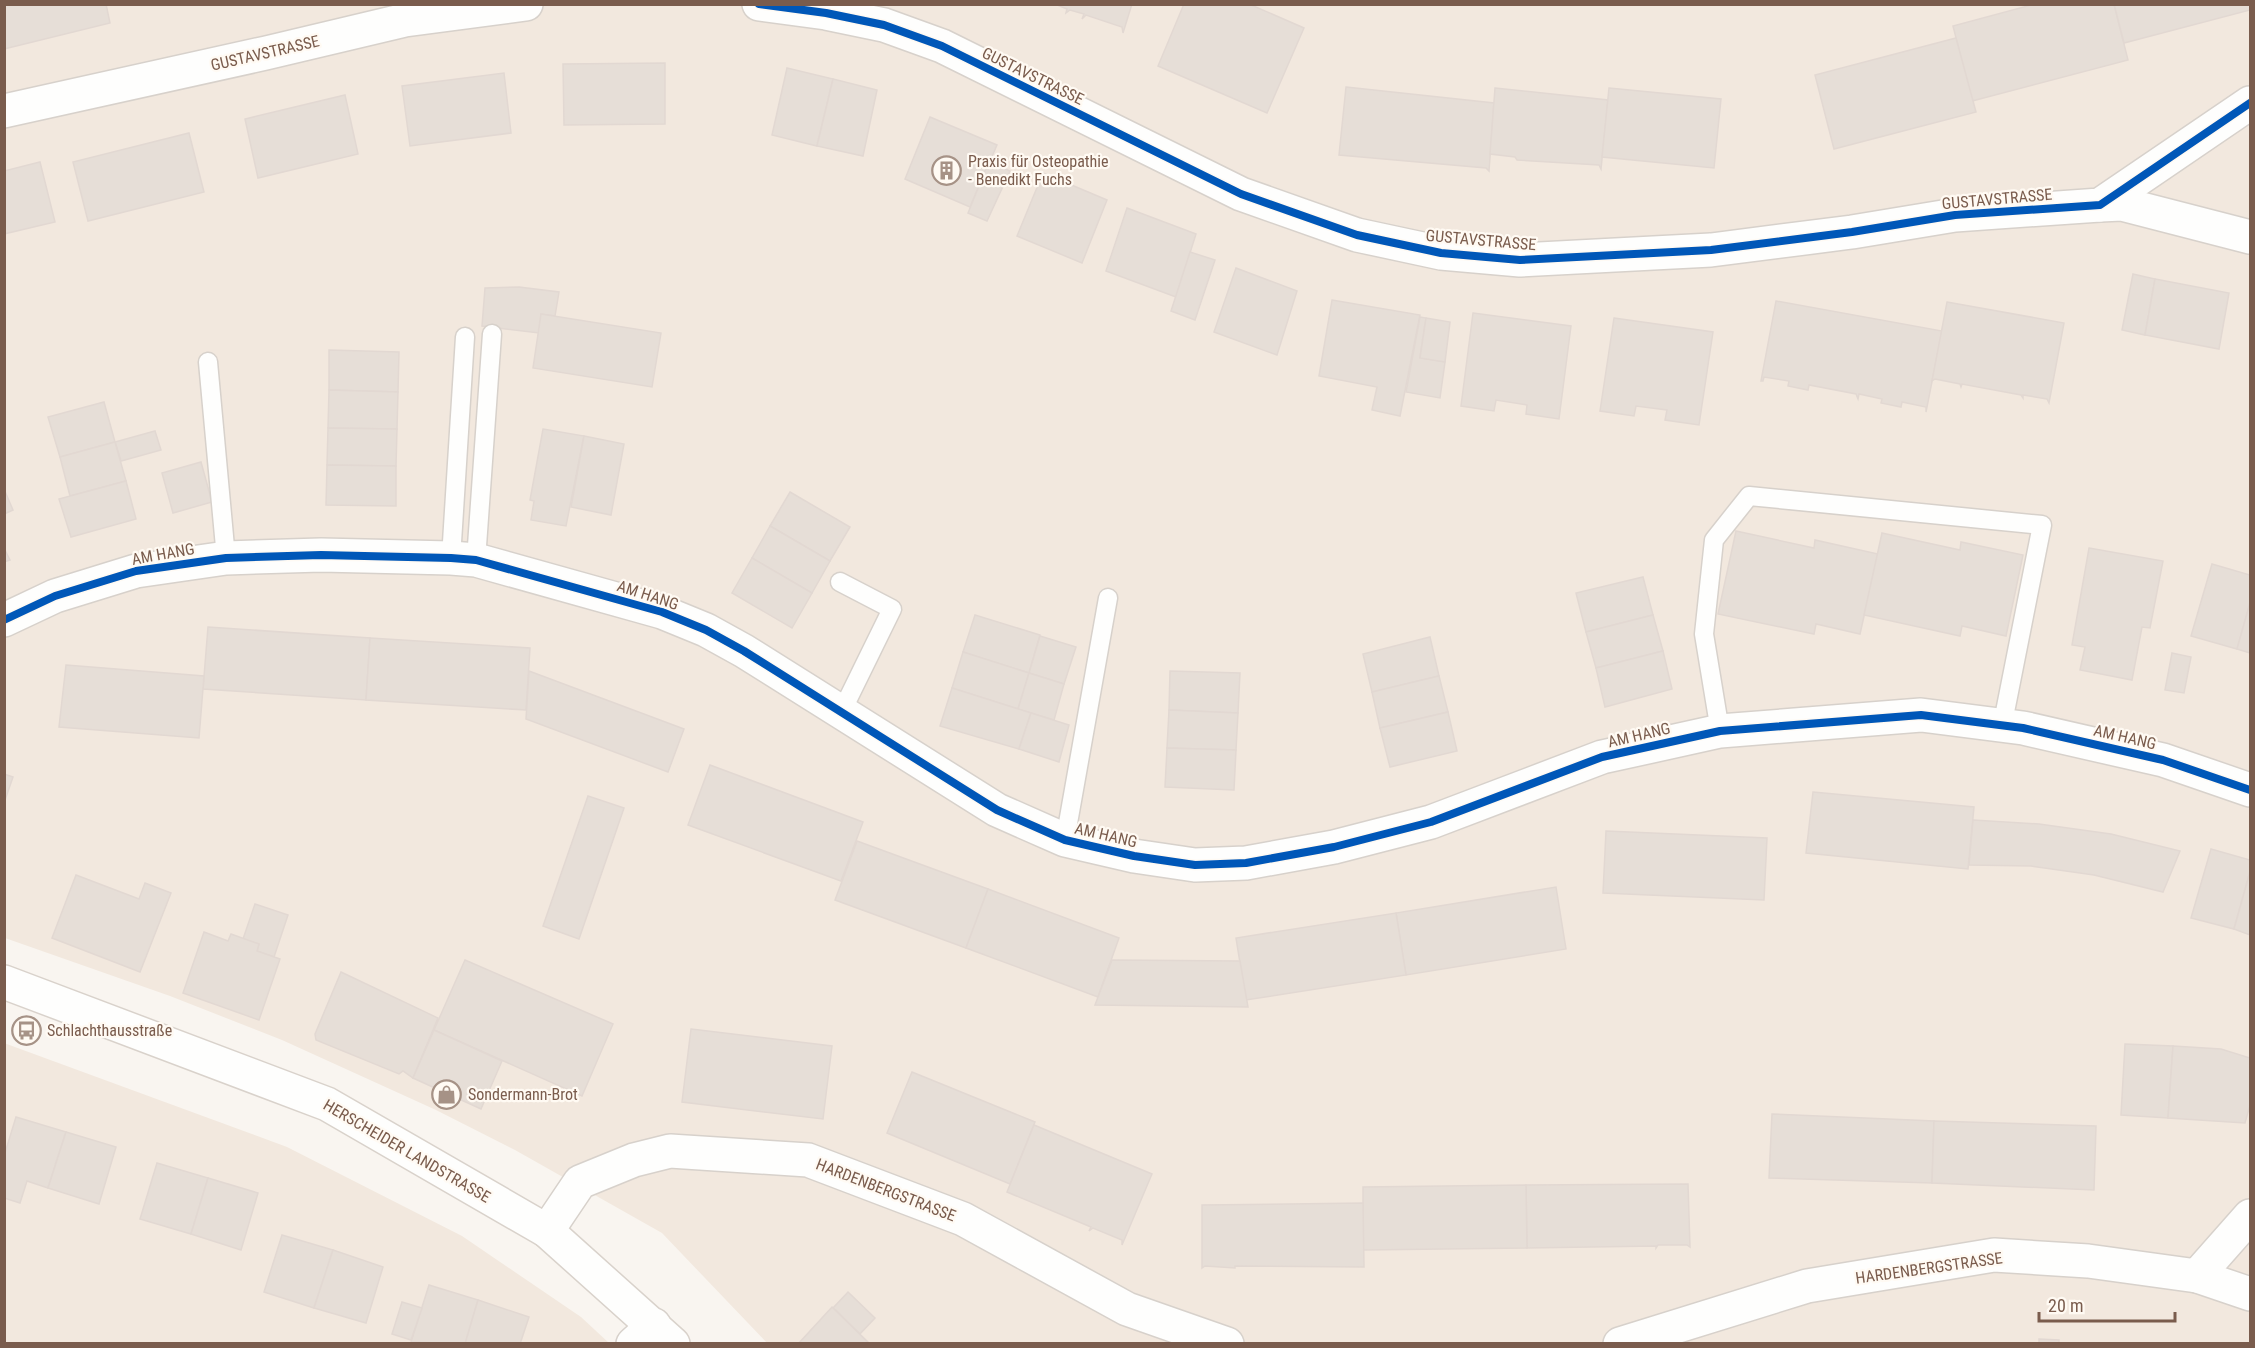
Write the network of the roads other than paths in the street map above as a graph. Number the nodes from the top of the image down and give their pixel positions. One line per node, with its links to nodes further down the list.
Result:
1 (526, 4): 4 (street, GUSTAVSTRASSE)
2 (759, 4): 5 (street, GUSTAVSTRASSE)
3 (2250, 103): 5 (street)
4 (4, 111)
5 (2100, 205): 6 (street, GUSTAVSTRASSE)
6 (2250, 237)
7 (492, 334): 11 (lane)
8 (465, 337): 11 (lane)
9 (208, 362): 10 (lane)
10 (226, 558): 11 (street, AM HANG); 14 (street, AM HANG)
11 (464, 559): 15 (street, AM HANG)
12 (840, 582): 15 (lane)
13 (1108, 598): 19 (lane, AM HANG)
14 (4, 620)
15 (841, 713): 19 (street, AM HANG)
16 (2002, 727): 17 (street, AM HANG); 17 (lane); 18 (street, AM HANG)
17 (1720, 731): 19 (street, AM HANG)
18 (2250, 790)
19 (1065, 840)
20 (4, 982): 22 (street, HERSCHEIDER LANDSTRASSE)
21 (2250, 1216): 23 (street)
22 (547, 1231): 26 (street, HERSCHEIDER LANDSTRASSE); 27 (street, HARDENBERGSTRASSE)
23 (2197, 1276): 24 (street, HARDENBERGSTRASSE); 25 (street, HARDENBERGSTRASSE)
24 (2250, 1294)
25 (1670, 1337): 28 (street, HARDENBERGSTRASSE)
26 (653, 1338)
27 (1227, 1344)
28 (1620, 1344)

